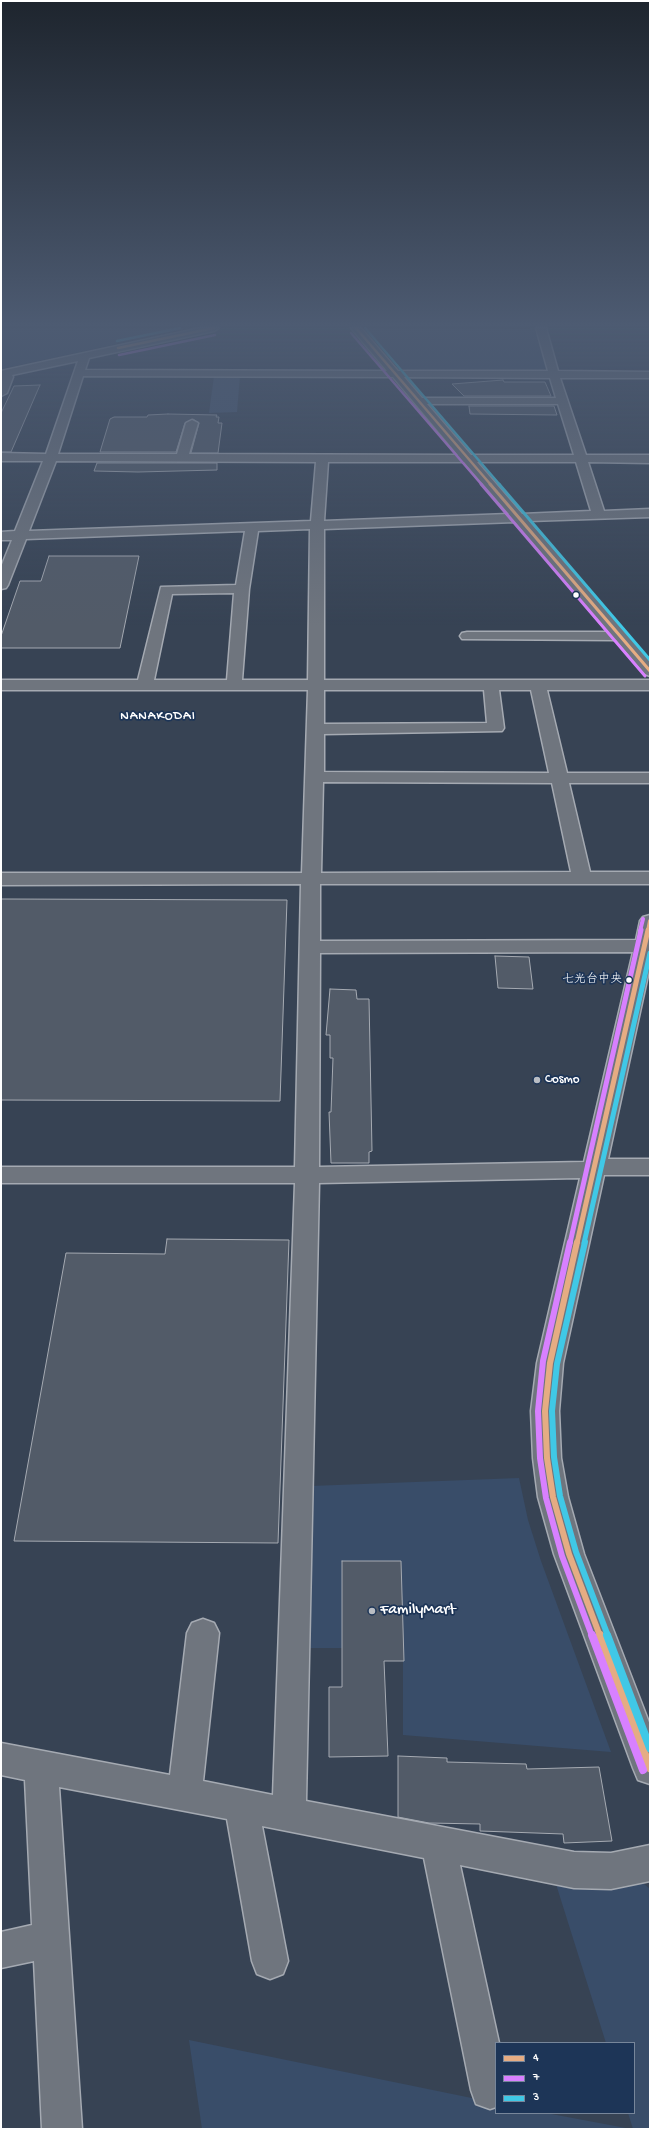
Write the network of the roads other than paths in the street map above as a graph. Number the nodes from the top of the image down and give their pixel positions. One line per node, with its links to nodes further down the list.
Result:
1 (61, 427): 6 (street)
2 (191, 427): 7 (street)
3 (441, 427): 9 (street)
4 (571, 427): 10 (street)
5 (1, 457): 6 (street)
6 (51, 457): 7 (street); 18 (street)
7 (182, 457): 8 (street)
8 (322, 457): 9 (street); 15 (street)
9 (466, 457): 10 (street); 14 (street)
10 (581, 458): 11 (street); 13 (street)
11 (650, 459)
12 (650, 513): 13 (street)
13 (599, 515): 14 (street)
14 (518, 518): 15 (street); 22 (street)
15 (317, 526): 16 (street); 30 (street)
16 (252, 528): 18 (street); 20 (street)
17 (1, 536): 18 (street)
18 (20, 536): 19 (street)
19 (2, 581)
20 (242, 589): 25 (street); 26 (street)
21 (467, 636): 22 (street)
22 (620, 636): 23 (street)
23 (650, 671)
24 (1, 684): 25 (street)
25 (144, 685): 26 (street)
26 (234, 685): 30 (street)
27 (491, 685): 28 (street); 30 (street); 31 (street)
28 (538, 685): 29 (street); 33 (street)
29 (650, 685)
30 (316, 686): 31 (street)
31 (315, 730): 32 (street)
32 (315, 777): 33 (street); 38 (street)
33 (560, 777): 34 (street); 35 (street)
34 (650, 778)
35 (582, 878): 36 (street); 38 (street)
36 (650, 878)
37 (1, 879): 38 (street)
38 (311, 880): 41 (street)
39 (650, 921): 40 (street)
40 (644, 946): 41 (street); 43 (street)
41 (310, 947): 45 (street)
42 (650, 1167): 43 (street)
43 (595, 1169): 45 (street); 49 (street)
44 (1, 1175): 45 (street)
45 (307, 1175): 52 (street)
46 (203, 1633): 50 (street)
47 (1, 1759): 48 (street)
48 (41, 1767): 50 (street); 55 (street)
49 (650, 1768)
50 (185, 1794): 51 (street)
51 (240, 1805): 52 (street); 57 (street)
52 (289, 1815): 53 (street)
53 (438, 1843): 54 (street); 58 (street)
54 (650, 1864)
55 (51, 1939): 56 (street); 59 (street)
56 (1, 1950)
57 (270, 1961)
58 (490, 2090)
59 (62, 2129)

